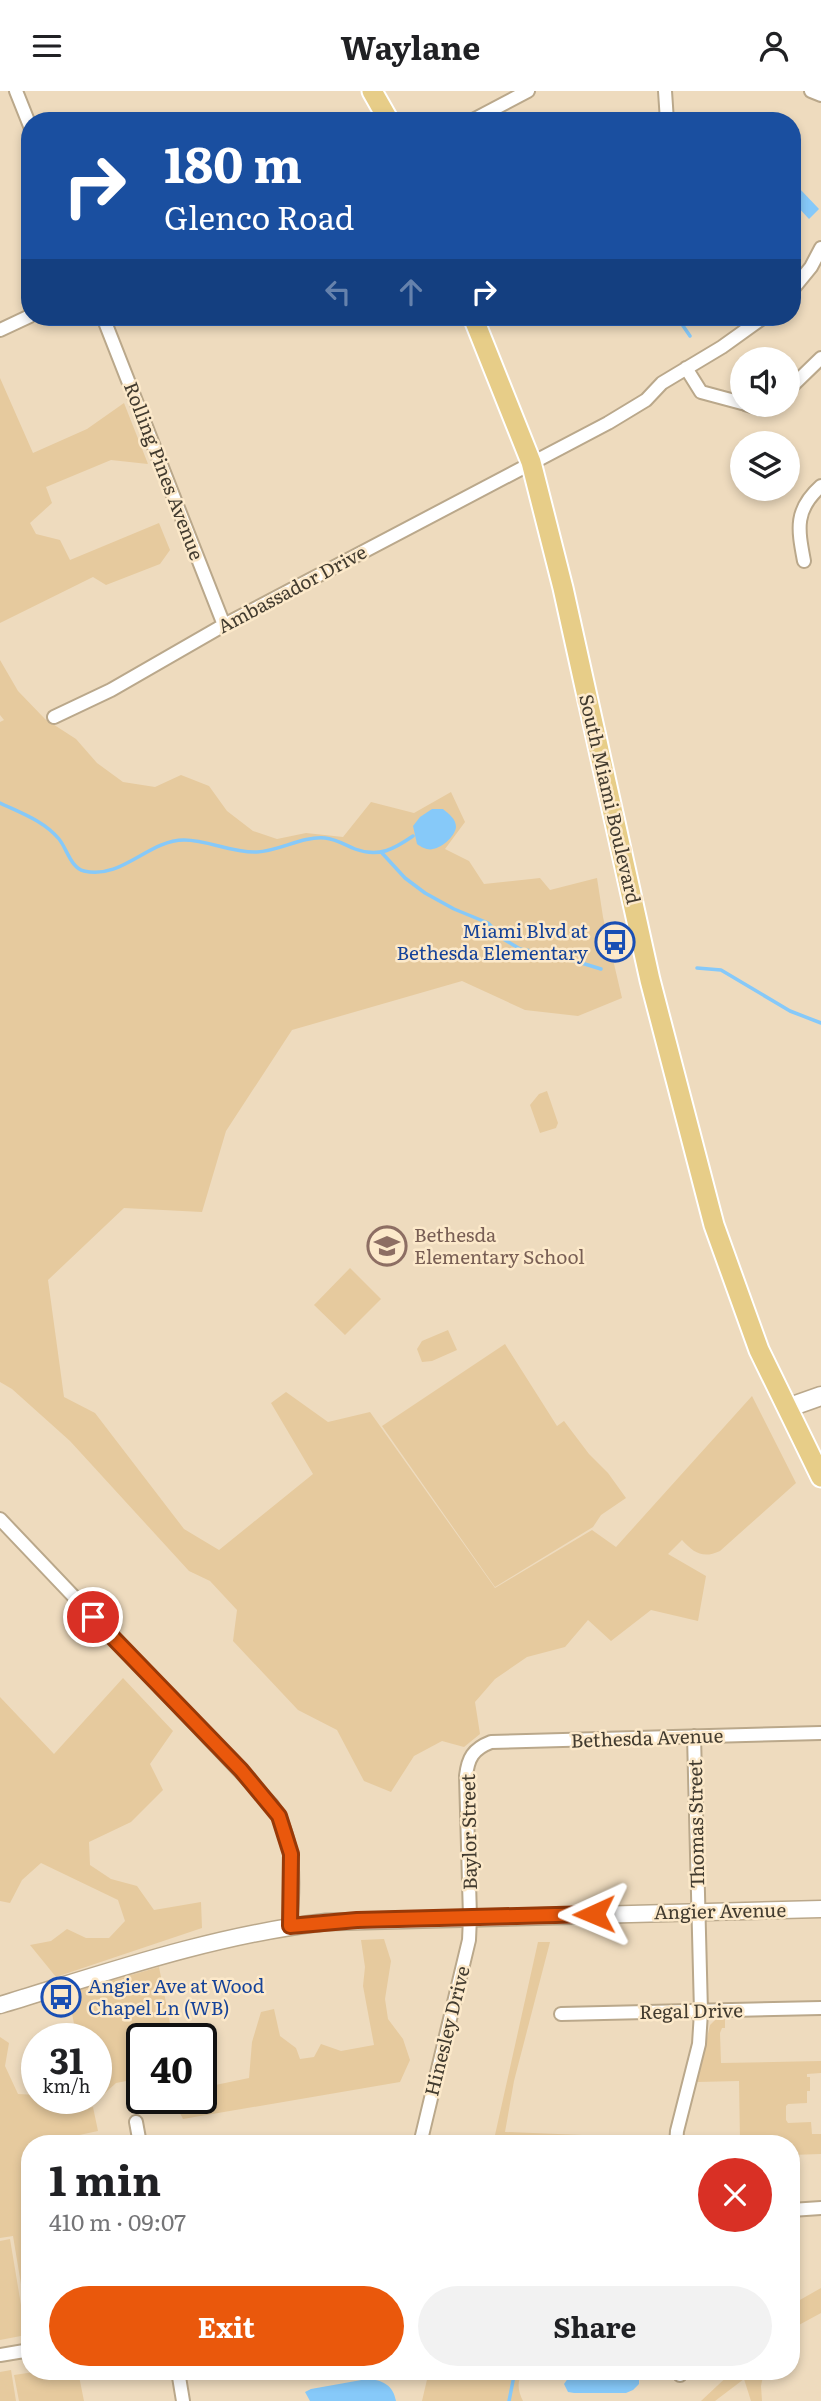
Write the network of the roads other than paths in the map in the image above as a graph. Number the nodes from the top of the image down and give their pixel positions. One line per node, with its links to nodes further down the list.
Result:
1 (16, 91): 7 (street)
2 (372, 91): 8 (main road)
3 (528, 91): 9 (street)
4 (665, 91): 10 (street)
5 (811, 91): 6 (street)
6 (821, 95)
7 (24, 112)
8 (384, 112)
9 (488, 112)
10 (666, 112)
11 (821, 248): 12 (street)
12 (801, 279)
13 (21, 320): 17 (street)
14 (107, 326): 25 (street, Rolling Pines Avenue)
15 (477, 326): 22 (main road, South Miami Boulevard)
16 (751, 326): 19 (street, Ambassador Drive)
17 (0, 330)
18 (821, 358): 20 (street)
19 (686, 368): 21 (street); 22 (street, Ambassador Drive)
20 (800, 378)
21 (730, 400)
22 (531, 462): 25 (street, Ambassador Drive); 28 (main road, South Miami Boulevard)
23 (821, 486): 24 (street)
24 (804, 561)
25 (224, 625): 26 (street, Ambassador Drive)
26 (54, 717)
27 (821, 1396): 28 (main road)
28 (787, 1408): 29 (main road, South Miami Boulevard)
29 (821, 1477)
30 (0, 1518): 37 (street)
31 (821, 1733): 32 (street, Bethesda Avenue)
32 (694, 1736): 33 (street, Bethesda Avenue); 35 (street, Thomas Street)
33 (476, 1750): 36 (street, Baylor Street)
34 (821, 1909): 35 (street, Angier Avenue)
35 (698, 1912): 36 (street, Angier Avenue); 40 (street, Thomas Street)
36 (470, 1917): 37 (street, Angier Avenue); 44 (street, Hinesley Drive)
37 (290, 1926): 38 (street, Angier Avenue)
38 (0, 2005)
39 (821, 2008): 40 (street, Regal Drive)
40 (701, 2012): 41 (street, Regal Drive); 45 (street, Thomas Street)
41 (561, 2014)
42 (136, 2122): 43 (street)
43 (138, 2135)
44 (422, 2135)
45 (677, 2135)
46 (821, 2208): 47 (street)
47 (800, 2209)
48 (21, 2352): 49 (street)
49 (0, 2355)
50 (180, 2380): 51 (street)
51 (183, 2401)

